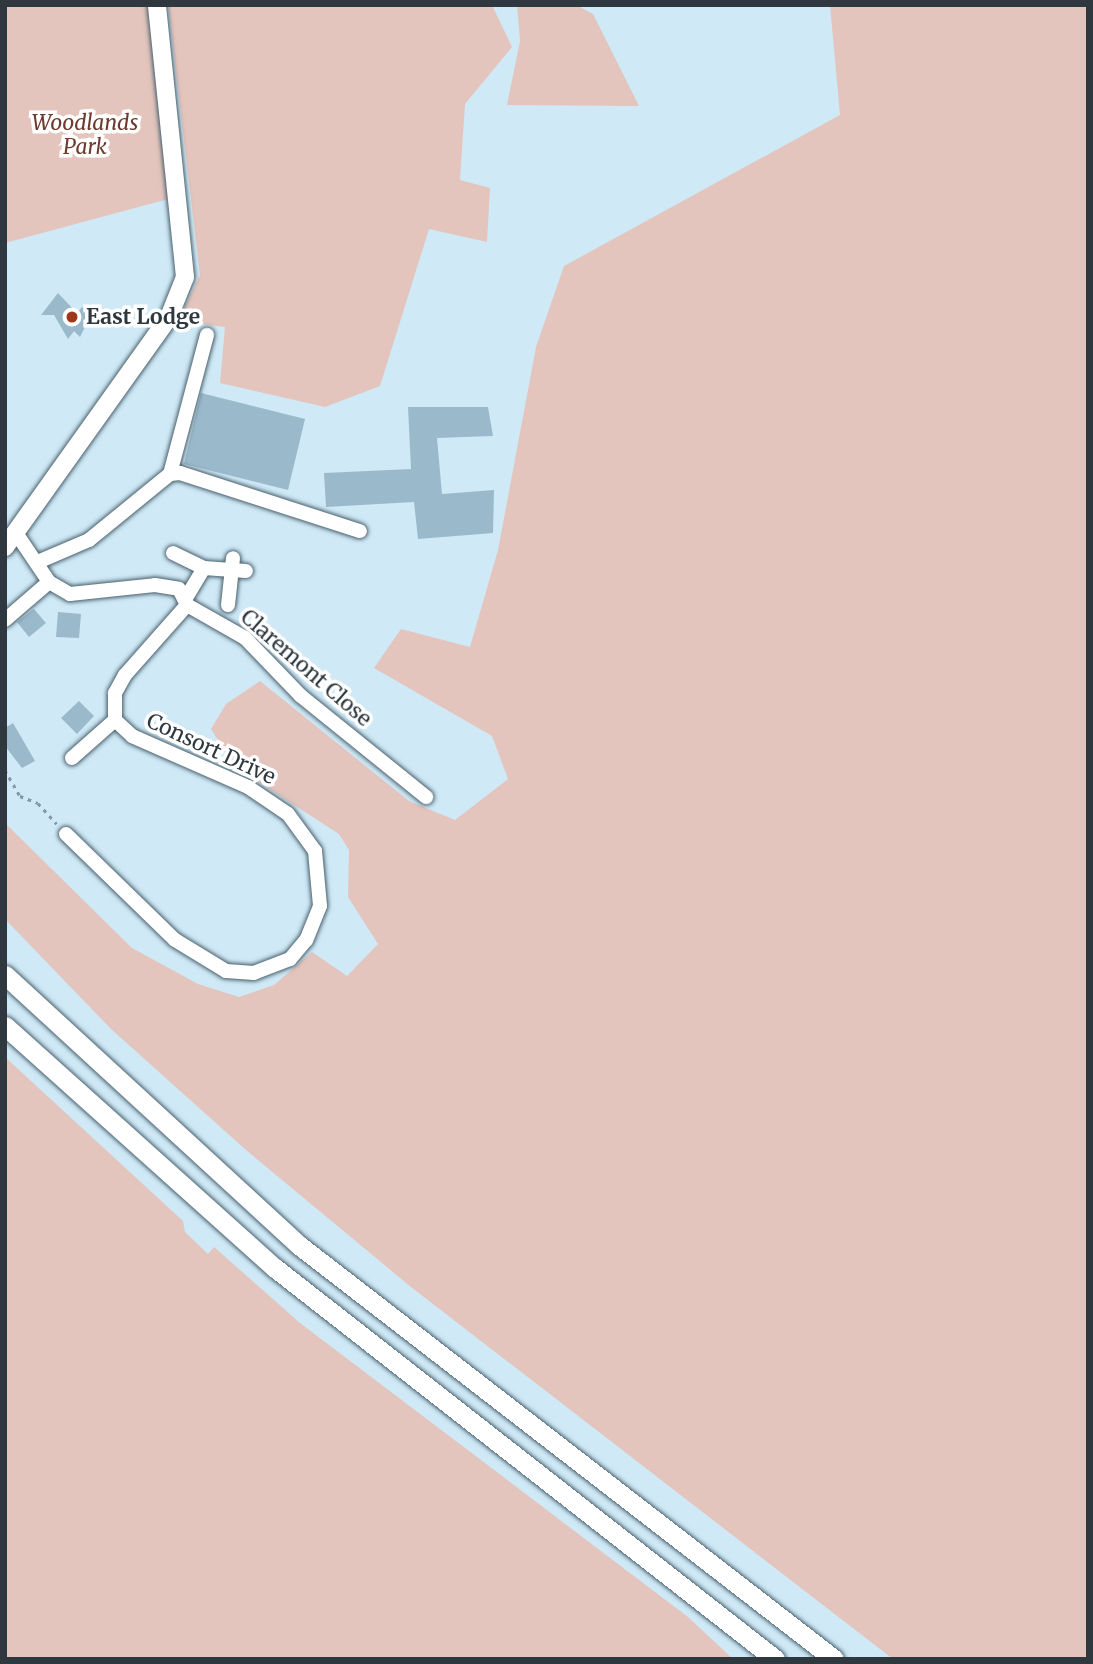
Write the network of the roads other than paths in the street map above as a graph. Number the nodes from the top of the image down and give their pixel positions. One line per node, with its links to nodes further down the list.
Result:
1 (157, 5): 5 (main road)
2 (207, 335): 3 (street)
3 (170, 474): 4 (street); 7 (street)
4 (360, 531)
5 (11, 540): 7 (street)
6 (173, 553): 8 (street)
7 (40, 561): 9 (street)
8 (204, 568): 10 (street, Consort Drive); 11 (street)
9 (49, 582): 10 (street); 12 (street)
10 (186, 603): 13 (street, Consort Drive); 15 (street, Claremont Close)
11 (228, 605)
12 (5, 620)
13 (115, 720): 14 (street); 16 (street, Consort Drive)
14 (72, 758)
15 (426, 797)
16 (66, 834)
17 (5, 975): 20 (highway)
18 (5, 1026): 19 (highway)
19 (775, 1659)
20 (834, 1659)

